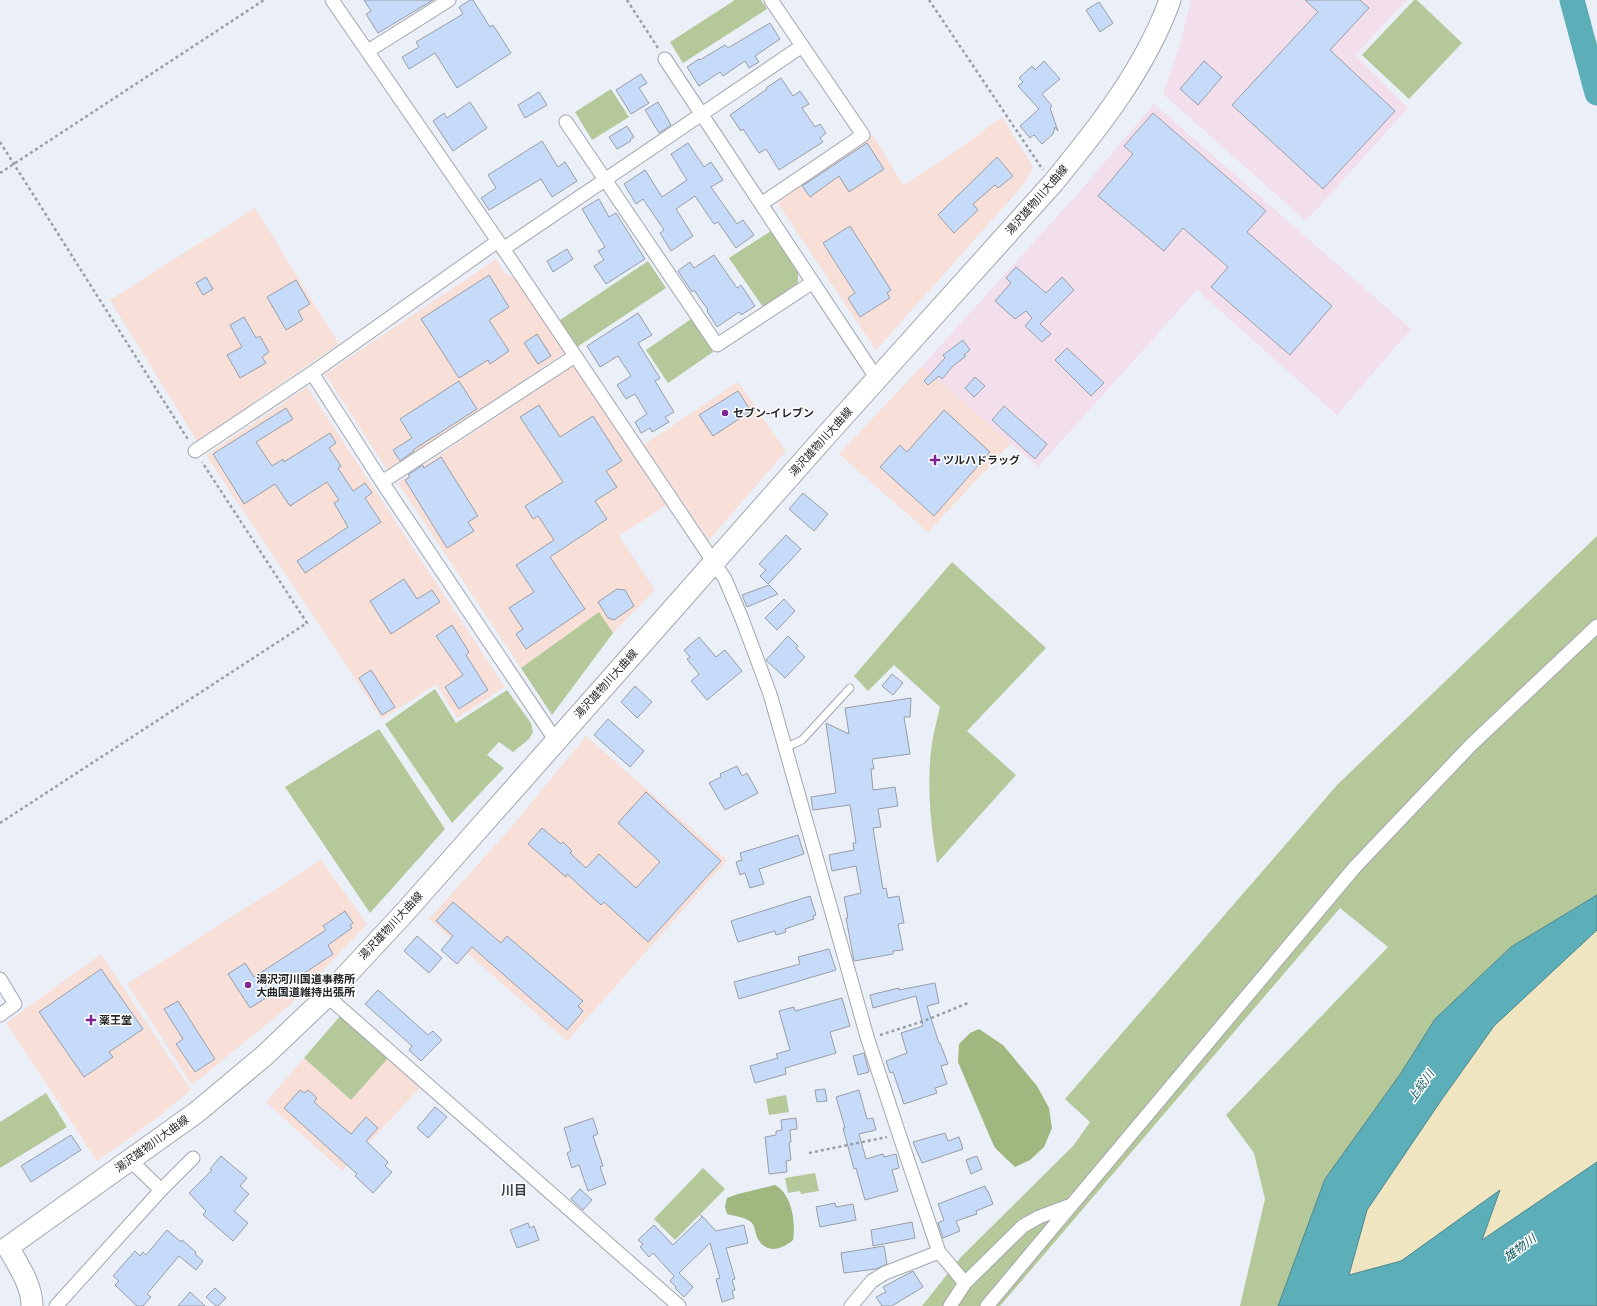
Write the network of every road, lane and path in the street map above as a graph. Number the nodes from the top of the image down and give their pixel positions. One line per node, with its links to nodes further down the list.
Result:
1 (264, 0): 14 (path)
2 (332, 0): 9 (street)
3 (449, 0): 9 (street)
4 (627, 0): 10 (path)
5 (771, 0): 8 (street)
6 (929, 0): 17 (path)
7 (1170, 0): 17 (main road, 湯沢雄物川大曲線)
8 (802, 46): 11 (street); 18 (street)
9 (368, 51): 19 (street)
10 (665, 58): 11 (street)
11 (701, 114): 16 (street); 18 (street)
12 (566, 122): 16 (street)
13 (0, 142): 14 (path)
14 (14, 164): 15 (path); 24 (path)
15 (0, 173)
16 (605, 179): 19 (street); 20 (street)
17 (1053, 183): 23 (main road, 湯沢雄物川大曲線)
18 (761, 204): 20 (street)
19 (500, 245): 21 (street); 22 (street)
20 (813, 282): 23 (street)
21 (574, 356): 25 (street); 26 (street)
22 (312, 373): 24 (street); 25 (street)
23 (877, 379): 26 (main road, 湯沢雄物川大曲線)
24 (195, 451): 31 (path)
25 (382, 482): 29 (street)
26 (714, 563): 29 (main road, 湯沢雄物川大曲線); 30 (street)
27 (1597, 626): 42 (street)
28 (850, 688): 30 (lane)
29 (556, 741): 33 (main road, 湯沢雄物川大曲線)
30 (786, 748): 36 (street)
31 (0, 823)
32 (0, 978): 35 (street)
33 (327, 996): 40 (main road, 湯沢雄物川大曲線); 48 (street)
34 (968, 1003): 36 (path)
35 (0, 1015)
36 (868, 1040): 37 (street)
37 (899, 1135): 38 (path); 44 (street)
38 (809, 1153)
39 (193, 1158): 41 (street)
40 (130, 1160): 41 (street); 43 (main road, 湯沢雄物川大曲線)
41 (161, 1190): 47 (street)
42 (1072, 1204): 45 (street); 51 (street)
43 (4, 1241): 46 (main road, 湯沢雄物川大曲線)
44 (939, 1252): 45 (street); 49 (street)
45 (965, 1283): 50 (street)
46 (32, 1306)
47 (56, 1306)
48 (679, 1306)
49 (851, 1306)
50 (950, 1306)
51 (987, 1306)

